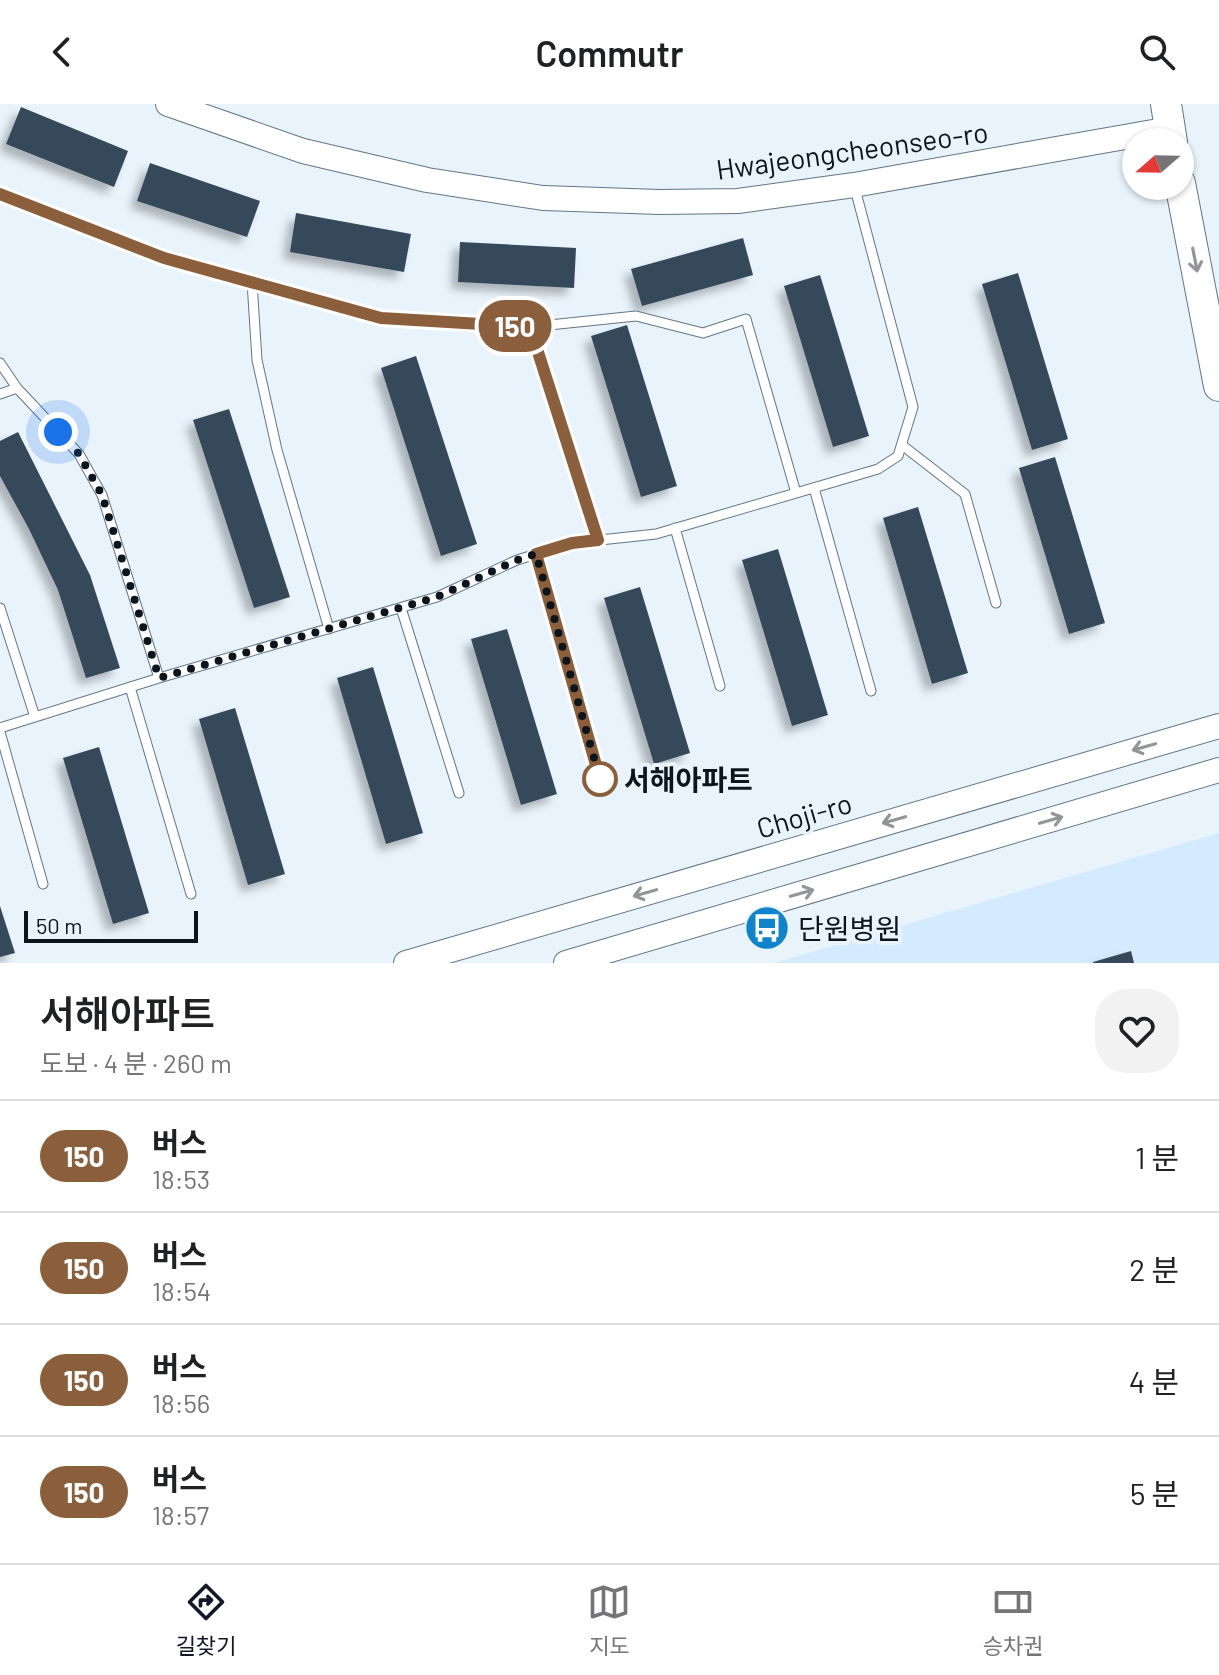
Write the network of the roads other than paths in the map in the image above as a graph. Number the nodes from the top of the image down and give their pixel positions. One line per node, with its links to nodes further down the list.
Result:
1 (168, 104): 3 (street, Hwajeongcheonseo-ro)
2 (1170, 125): 3 (street, Hwajeongcheonseo-ro)
3 (854, 185): 12 (lane)
4 (0, 194): 6 (lane)
5 (1183, 200): 9 (main road, one-way to 9)
6 (252, 282): 7 (lane); 21 (lane)
7 (530, 327): 14 (lane); 16 (lane)
8 (0, 363): 10 (lane)
9 (1219, 386)
10 (17, 388): 11 (lane); 22 (lane)
11 (0, 394)
12 (902, 445): 13 (lane); 18 (lane)
13 (814, 488): 14 (lane); 25 (lane)
14 (796, 493): 15 (lane)
15 (675, 528): 16 (lane); 23 (lane)
16 (598, 540): 17 (lane)
17 (536, 554): 20 (lane); 30 (lane)
18 (996, 603)
19 (0, 608): 26 (lane)
20 (401, 608): 21 (lane); 31 (lane)
21 (329, 629): 22 (lane)
22 (159, 678): 24 (lane)
23 (720, 686)
24 (130, 687): 26 (lane); 33 (lane)
25 (871, 691)
26 (35, 717): 28 (lane)
27 (1219, 726): 34 (street, Choji-ro, one-way to 34)
28 (0, 730): 32 (lane)
29 (1219, 770): 35 (street, one-way to 29)
30 (600, 779)
31 (459, 793)
32 (43, 884)
33 (191, 894)
34 (406, 963)
35 (566, 963)

